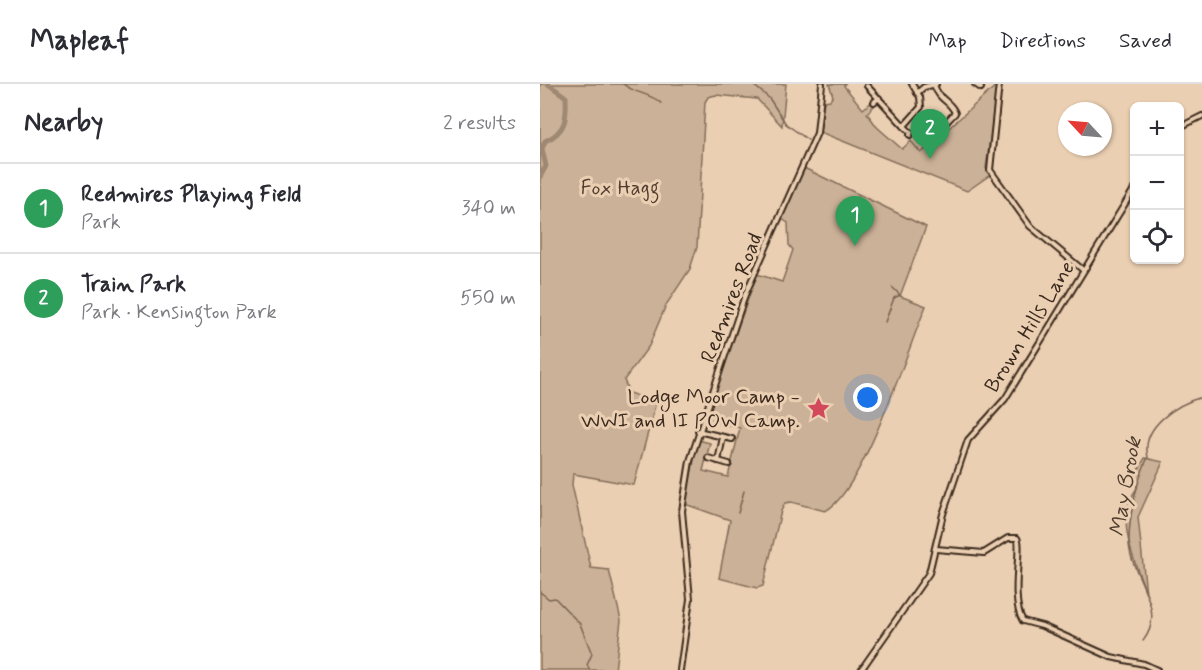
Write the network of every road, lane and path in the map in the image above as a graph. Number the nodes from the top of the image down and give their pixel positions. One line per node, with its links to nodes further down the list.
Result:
1 (822, 84): 18 (street, Redmires Road)
2 (912, 84): 8 (street)
3 (975, 84): 7 (street)
4 (999, 84): 17 (street)
5 (935, 85): 8 (street); 15 (street)
6 (867, 86): 9 (street)
7 (981, 88)
8 (917, 93): 13 (street)
9 (879, 98): 10 (street); 13 (street)
10 (874, 102)
11 (1202, 116): 12 (street)
12 (1184, 124)
13 (904, 126): 14 (street)
14 (910, 134)
15 (933, 136)
16 (1130, 195): 17 (street, Brown Hills Lane)
17 (1083, 270): 24 (street, Brown Hills Lane)
18 (698, 431): 19 (street); 25 (street, Redmires Road)
19 (723, 437): 20 (street); 22 (street)
20 (732, 439)
21 (708, 458): 22 (street)
22 (718, 461): 23 (street)
23 (729, 464)
24 (936, 549): 26 (street, Brown Hills Lane); 27 (street)
25 (680, 670)
26 (861, 670)
27 (1157, 670)

